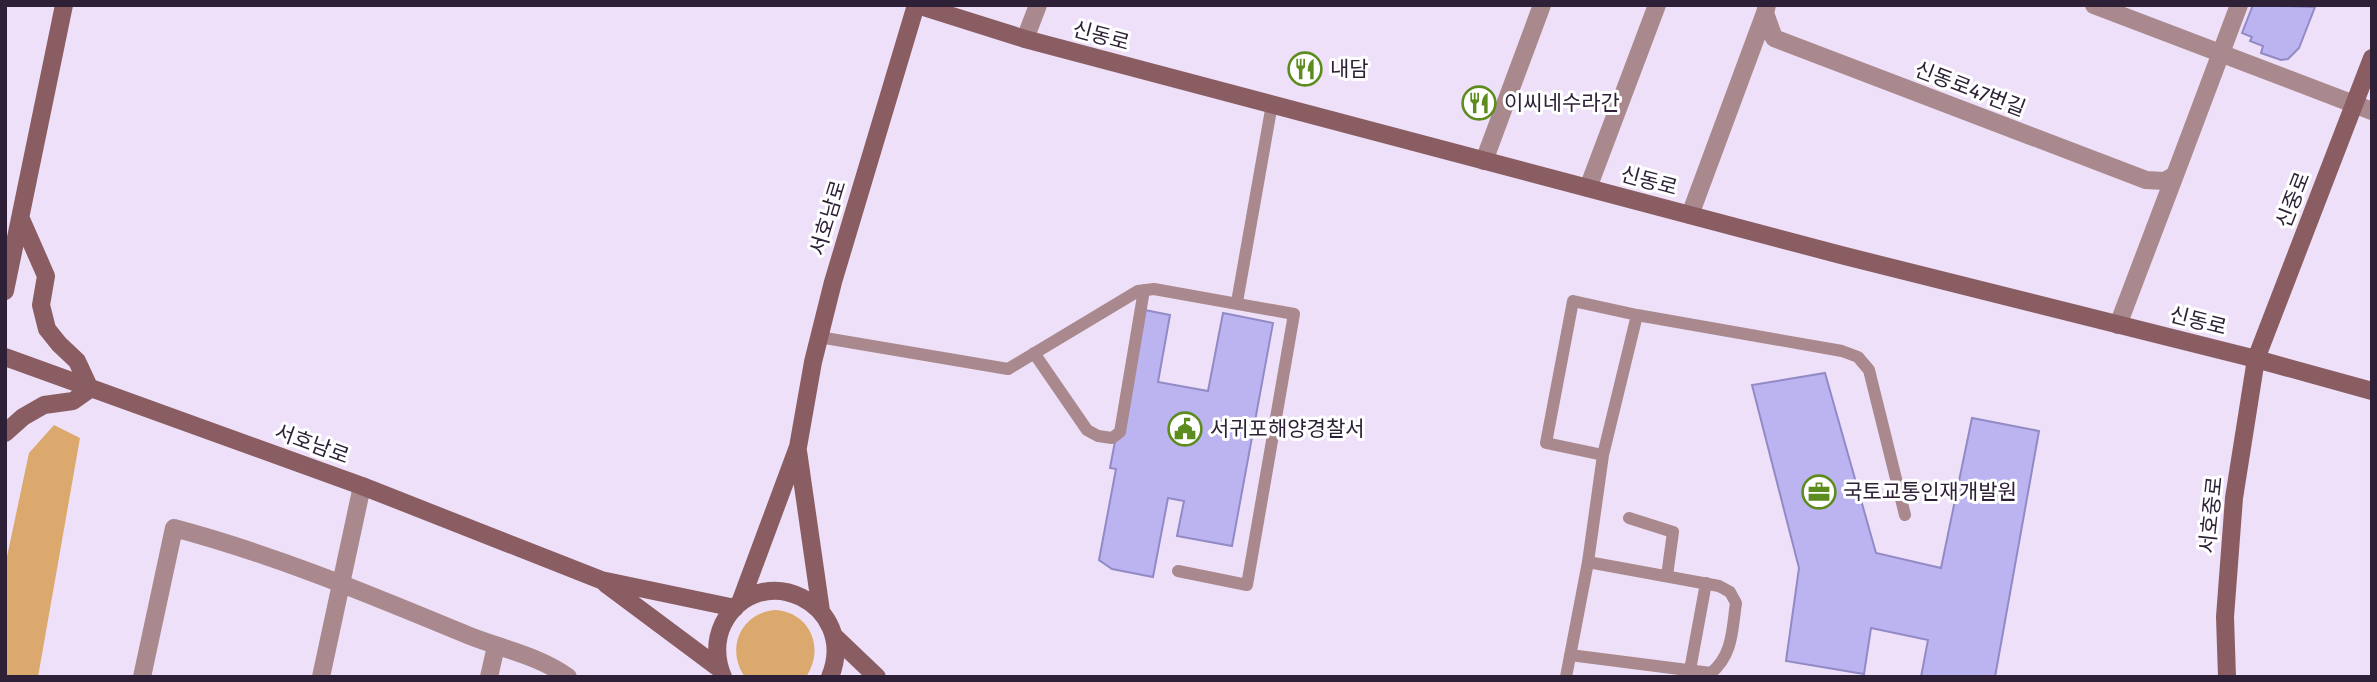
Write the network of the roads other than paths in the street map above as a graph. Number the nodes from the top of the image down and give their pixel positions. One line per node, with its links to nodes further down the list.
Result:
1 (64, 5): 18 (street)
2 (917, 5): 9 (street, 신동로); 24 (street, 서호남로)
3 (1038, 5): 9 (street)
4 (1542, 5): 14 (street)
5 (1657, 5): 16 (street)
6 (2094, 5): 10 (street)
7 (2239, 5): 10 (street)
8 (1766, 9): 15 (street, 신동로47번길); 17 (street, 신동로47번길)
9 (1025, 39): 12 (street, 신동로)
10 (2221, 54): 13 (street); 15 (street)
11 (2372, 58): 13 (street, 신중로)
12 (1272, 104): 14 (street, 신동로); 21 (lane)
13 (2363, 108): 27 (street, 신중로)
14 (1484, 161): 16 (street, 신동로)
15 (2175, 175): 23 (street)
16 (1588, 188): 17 (street, 신동로)
17 (1690, 215): 23 (street, 신동로)
18 (20, 219): 20 (street); 28 (street)
19 (1144, 290): 21 (lane); 25 (lane); 25 (lane)
20 (5, 291)
21 (1237, 302): 37 (lane)
22 (1637, 315): 32 (lane); 32 (lane); 34 (lane)
23 (2118, 325): 27 (street, 신동로)
24 (820, 337): 25 (lane); 31 (street, 서호남로)
25 (1034, 353)
26 (5, 358): 28 (street, 서호남로)
27 (2256, 359): 29 (street, 신동로); 56 (street, 서호중로)
28 (90, 389): 30 (street); 33 (street, 서호남로)
29 (2372, 391)
30 (5, 433)
31 (798, 447): 42 (street); 43 (street)
32 (1603, 455): 36 (lane)
33 (362, 486): 39 (street, 서호남로); 40 (street)
34 (1905, 515)
35 (1629, 518): 38 (lane)
36 (1588, 562): 38 (lane); 46 (lane)
37 (1178, 570)
38 (1667, 576): 41 (lane)
39 (601, 580): 42 (street); 48 (street)
40 (341, 583): 45 (street); 49 (street); 50 (street)
41 (1706, 583): 47 (lane); 47 (lane)
42 (738, 606): 43 (street); 48 (street)
43 (821, 611): 44 (street)
44 (834, 636): 53 (street); 54 (street)
45 (496, 646): 51 (street); 52 (street)
46 (1570, 655): 47 (lane); 55 (lane)
47 (1690, 670)
48 (721, 673)
49 (142, 677)
50 (321, 677)
51 (489, 677)
52 (568, 677)
53 (830, 677)
54 (877, 677)
55 (1566, 677)
56 (2227, 677)

